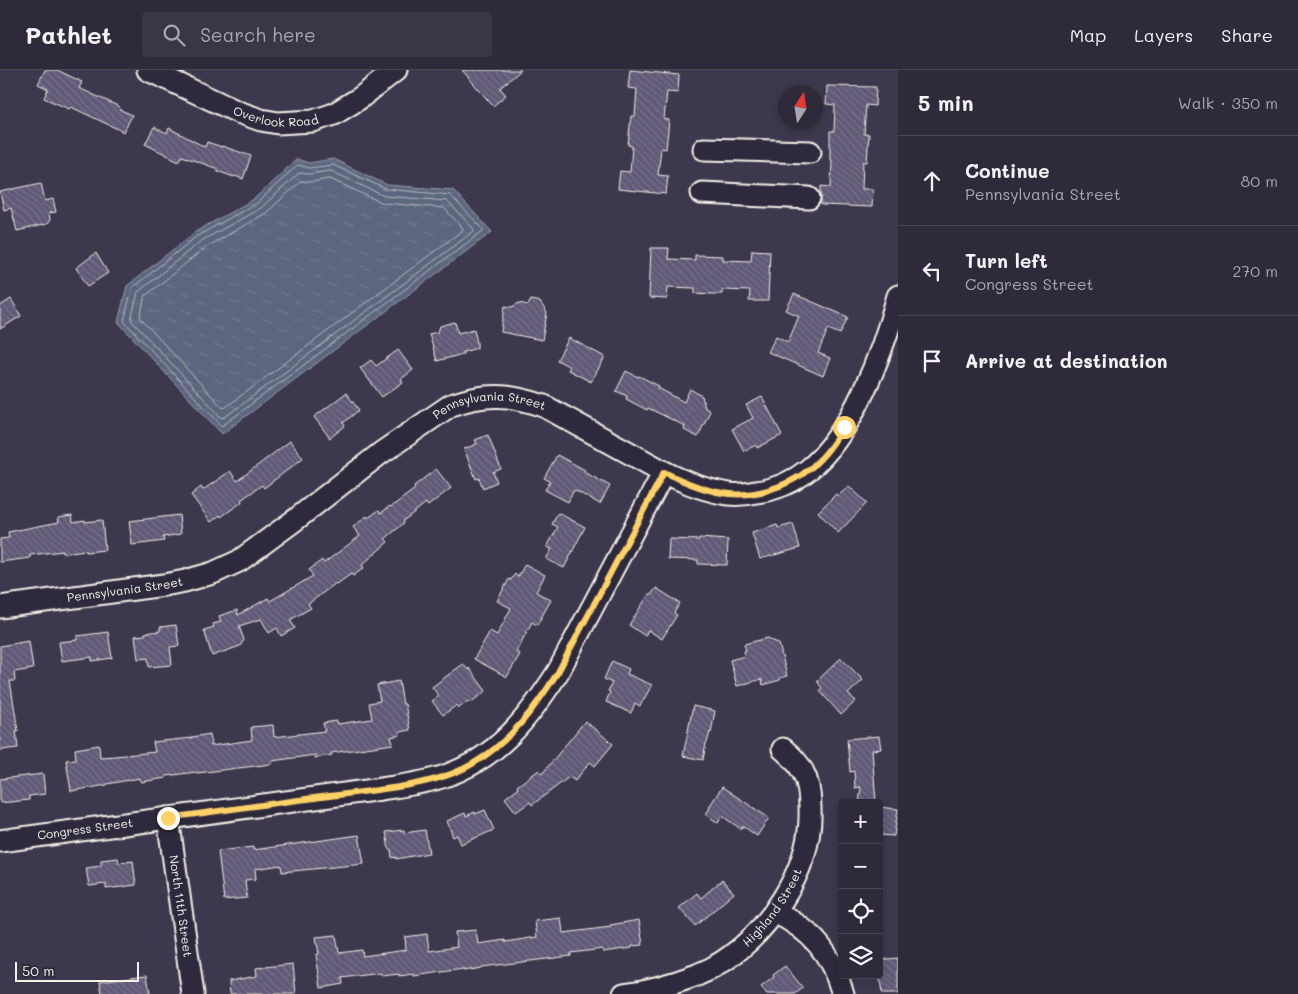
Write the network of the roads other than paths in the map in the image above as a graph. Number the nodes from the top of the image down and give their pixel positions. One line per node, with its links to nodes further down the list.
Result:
1 (148, 70): 2 (street, Overlook Road)
2 (396, 70)
3 (704, 149): 4 (street)
4 (810, 152)
5 (702, 193): 6 (street)
6 (809, 198)
7 (898, 296): 8 (street, Pennsylvania Street)
8 (664, 472): 9 (street, Pennsylvania Street); 11 (street, Congress Street)
9 (0, 607)
10 (783, 749): 13 (street, Highland Street)
11 (168, 818): 12 (street, Congress Street); 14 (street, North 11th Street)
12 (0, 841)
13 (775, 912): 15 (street, Highland Street); 16 (street)
14 (194, 994)
15 (624, 994)
16 (844, 994)

